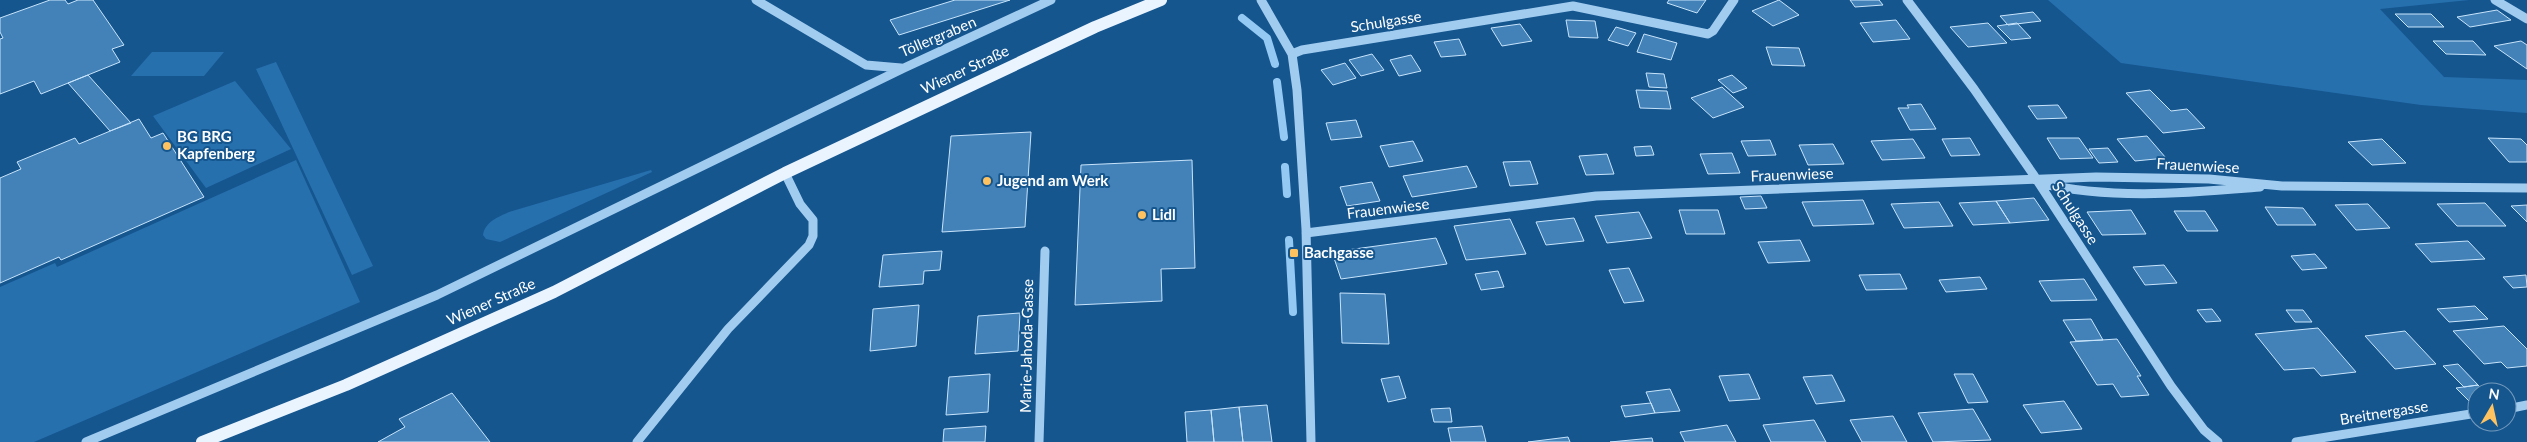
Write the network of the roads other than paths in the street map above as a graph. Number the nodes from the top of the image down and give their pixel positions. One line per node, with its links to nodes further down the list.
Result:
1 (756, 0): 10 (street, Töllergraben)
2 (1051, 0): 10 (street, Töllergraben)
3 (1161, 0): 11 (main road, Wiener Straße)
4 (1261, 0): 9 (street)
5 (1734, 0): 9 (street, Schulgasse)
6 (1907, 0): 12 (street, Schulgasse)
7 (2495, 0): 8 (street)
8 (2527, 19)
9 (1292, 54): 15 (street)
10 (904, 68): 18 (street)
11 (785, 173): 19 (main road, Wiener Straße); 20 (street)
12 (2038, 182): 13 (street, Frauenwiese); 13 (street, Frauenwiese); 15 (street, Frauenwiese); 23 (street, Schulgasse)
13 (2282, 186): 14 (street, Frauenwiese)
14 (2527, 188)
15 (1306, 233): 22 (street)
16 (1045, 251): 21 (street, Marie-Jahoda-Gasse)
17 (2467, 415): 24 (street, Breitnergasse)
18 (86, 442)
19 (202, 442)
20 (637, 442)
21 (1039, 442)
22 (1311, 442)
23 (2218, 442)
24 (2296, 442)

